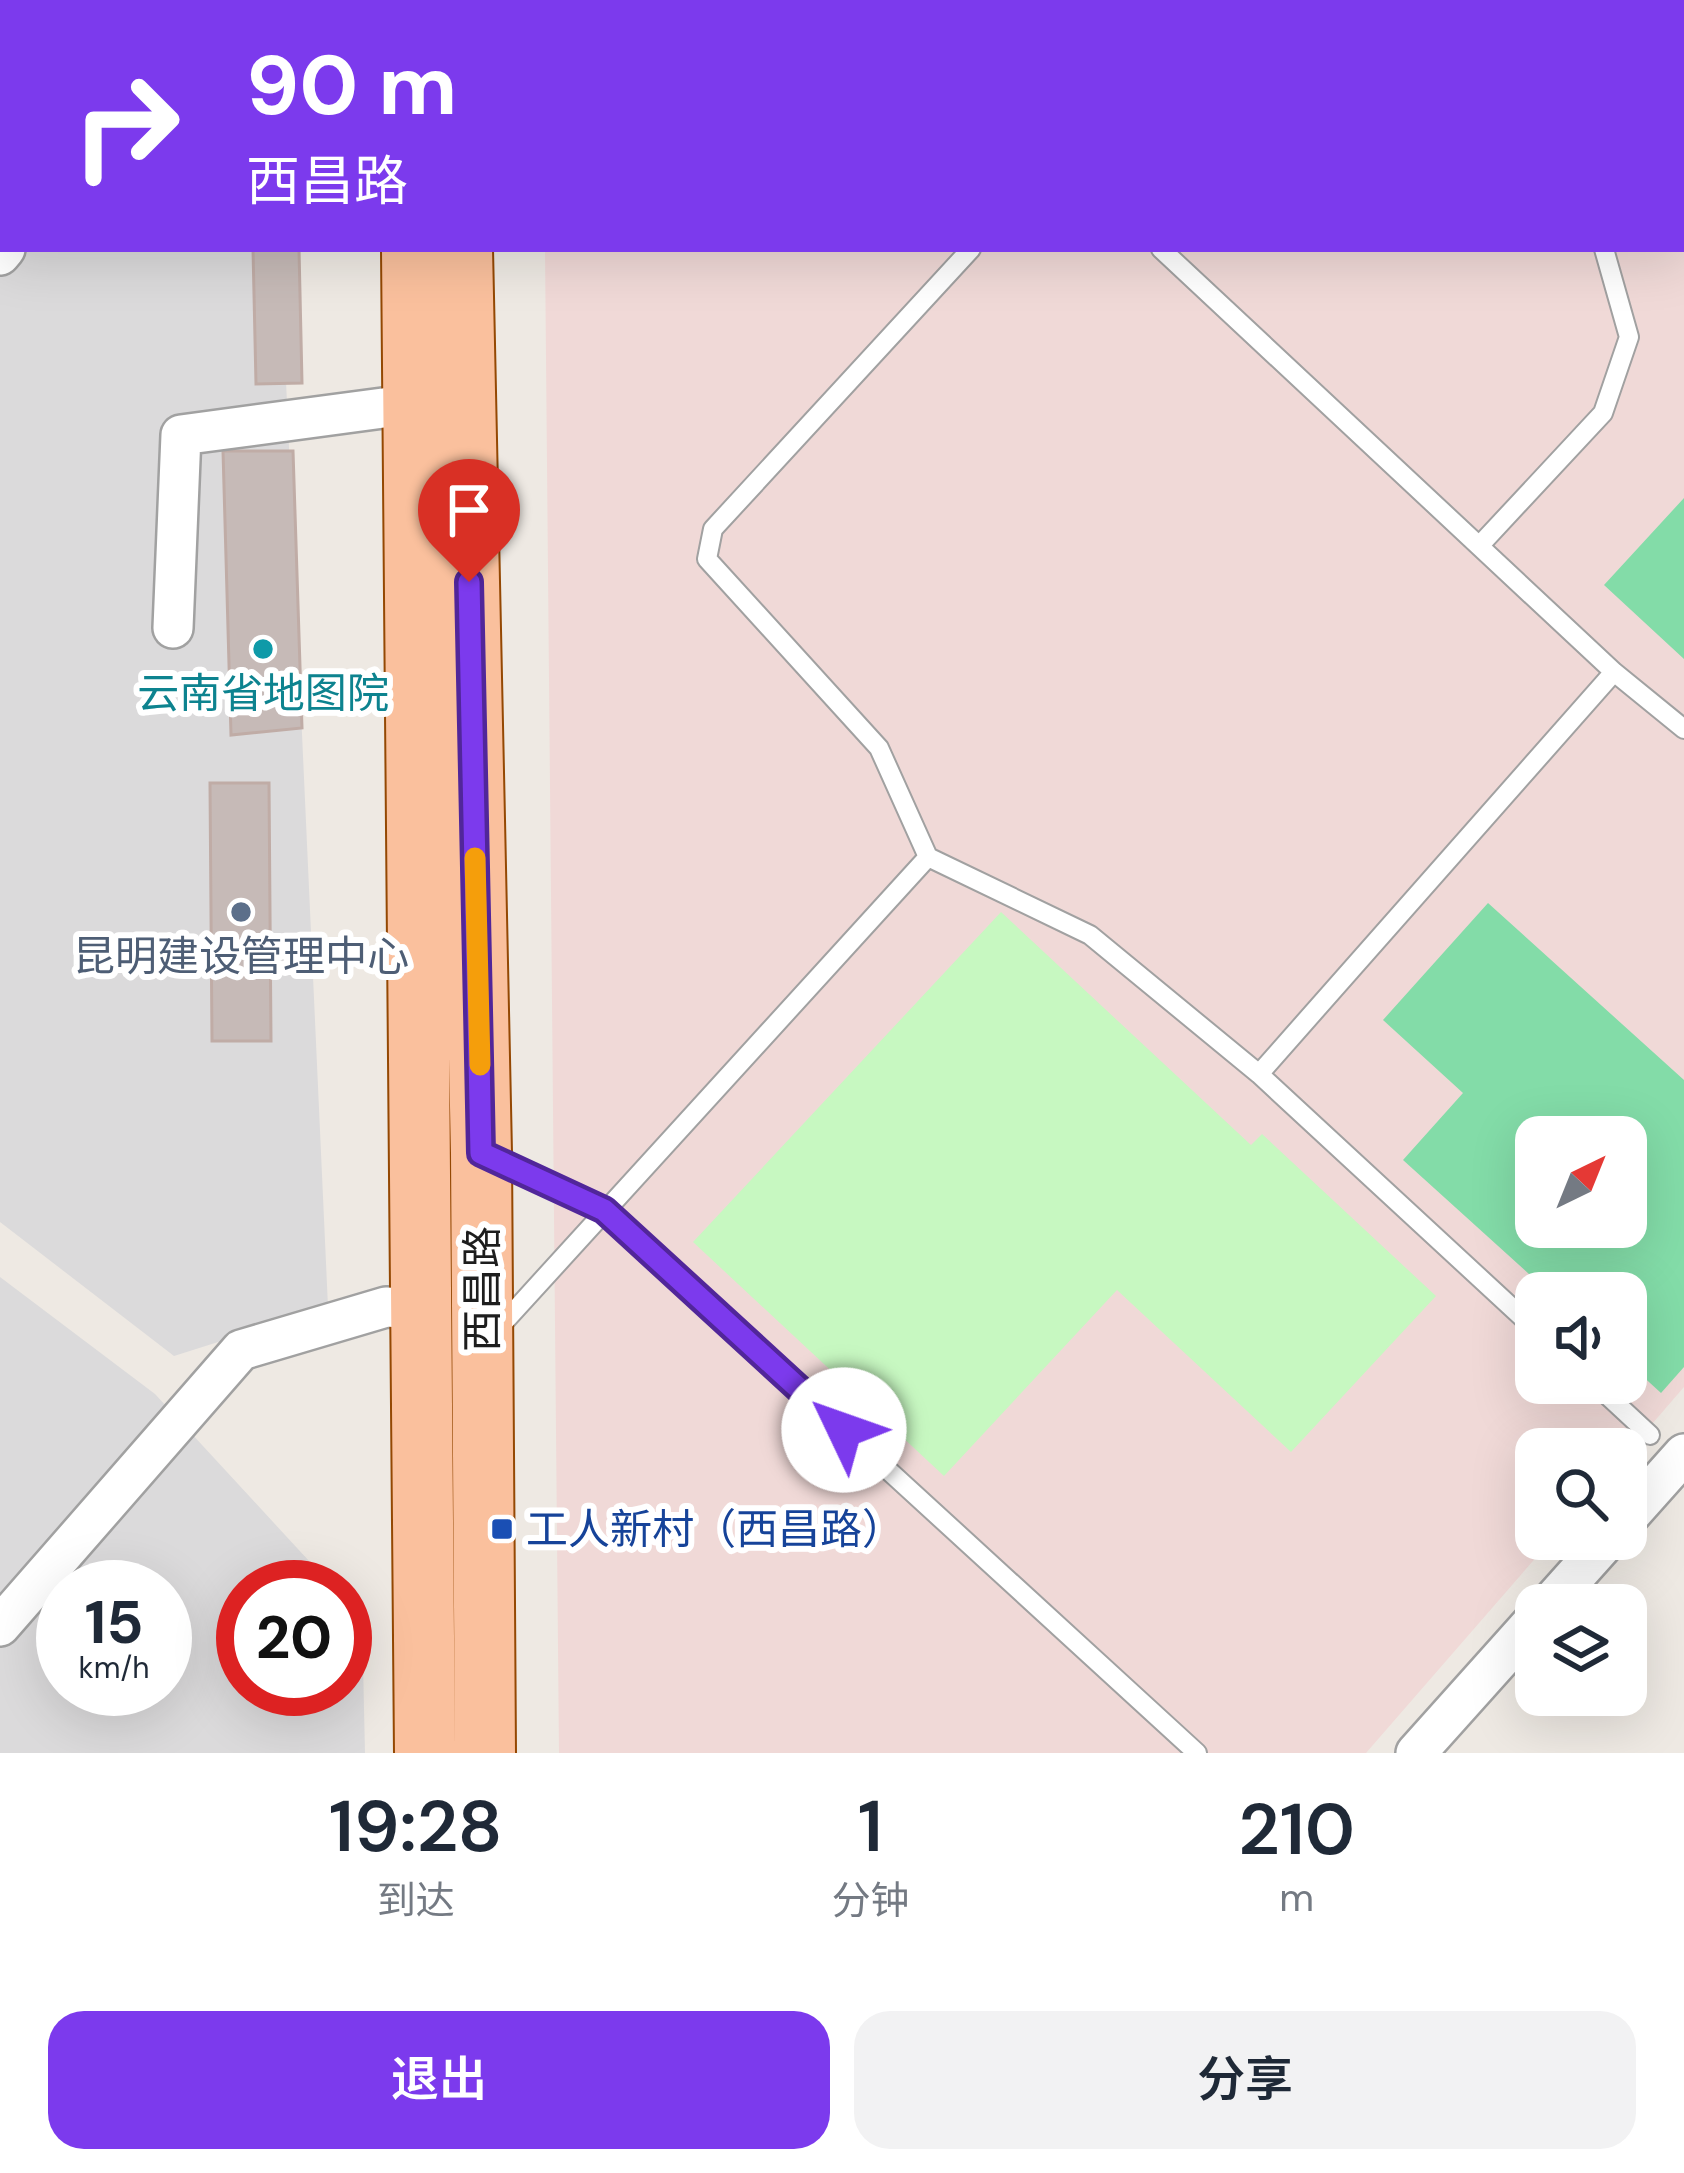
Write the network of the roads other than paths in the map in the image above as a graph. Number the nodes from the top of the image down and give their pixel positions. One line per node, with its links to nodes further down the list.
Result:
1 (412, 252): 6 (main road, 西昌路)
2 (462, 252): 13 (main road, 西昌路)
3 (968, 252): 11 (lane)
4 (1164, 252): 7 (lane)
5 (1605, 252): 7 (lane)
6 (413, 404): 8 (street); 15 (main road, 西昌路)
7 (1480, 545): 9 (lane)
8 (173, 628)
9 (1614, 672): 10 (lane); 12 (lane)
10 (1684, 729)
11 (928, 857): 12 (lane); 14 (lane)
12 (1259, 1074): 16 (lane)
13 (481, 1153): 14 (lane); 17 (main road, 西昌路)
14 (604, 1210): 17 (lane); 27 (lane)
15 (421, 1309): 23 (street); 25 (main road, 西昌路)
16 (1515, 1311)
17 (482, 1347): 26 (main road, 西昌路)
18 (1619, 1404): 19 (lane)
19 (1675, 1451): 20 (street)
20 (1647, 1490)
21 (1589, 1560): 22 (street)
22 (1568, 1584)
23 (0, 1626)
24 (1515, 1642): 28 (street)
25 (425, 1753)
26 (485, 1753)
27 (1196, 1753)
28 (1416, 1753)

